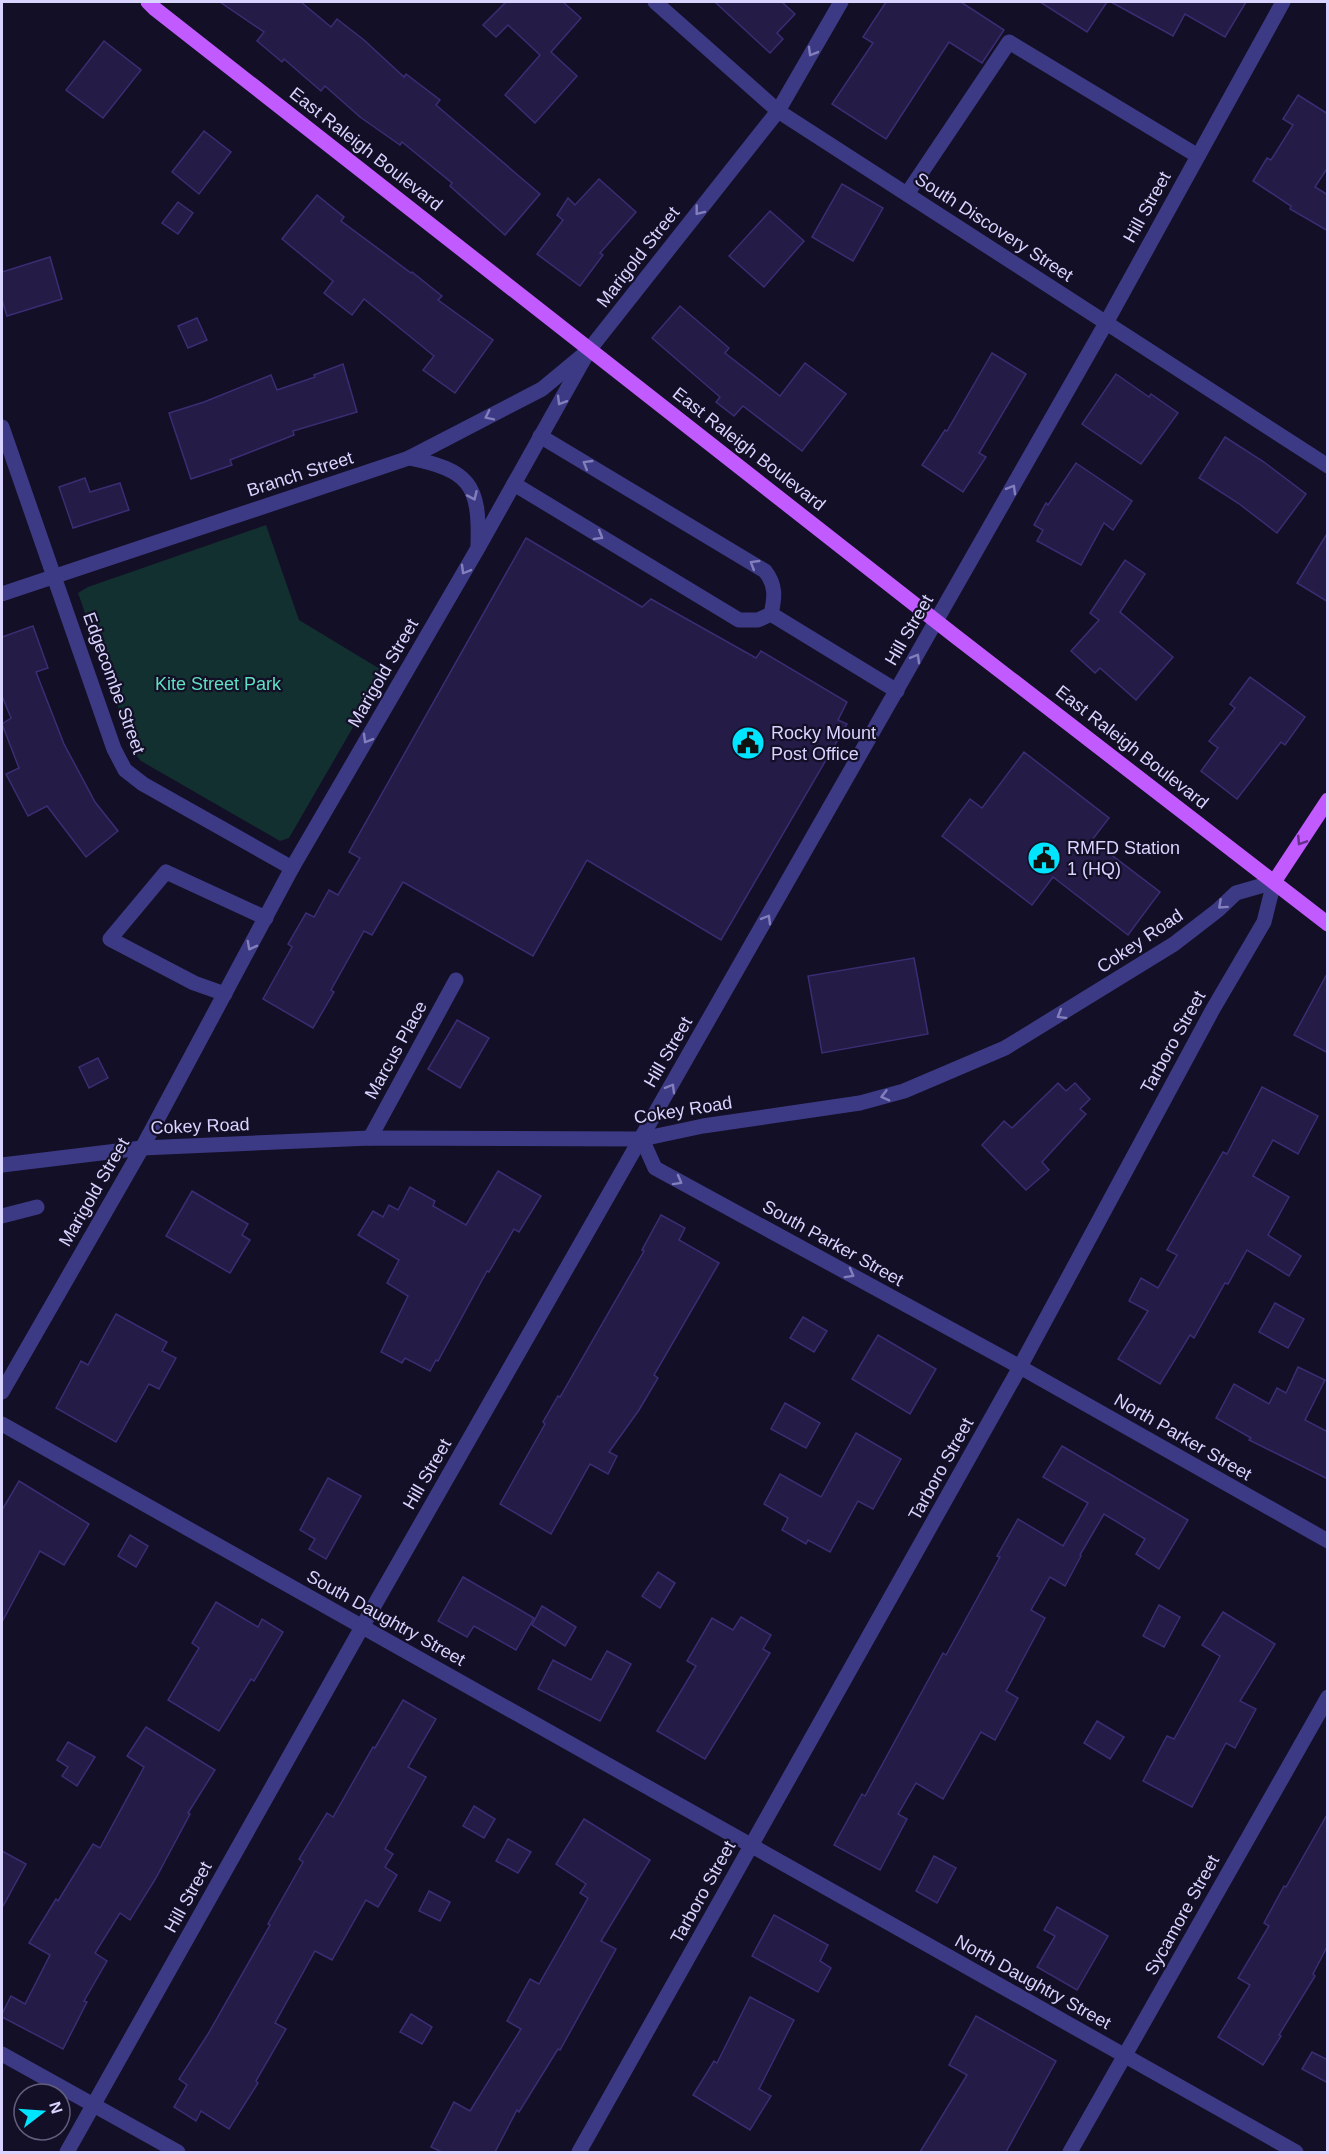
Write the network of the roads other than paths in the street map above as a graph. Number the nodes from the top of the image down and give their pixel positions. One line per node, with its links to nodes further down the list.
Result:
1 (148, 2): 9 (main road, East Raleigh Boulevard)
2 (656, 2): 5 (street, South Discovery Street)
3 (841, 2): 5 (street, Marigold Street, one-way to 5)
4 (1283, 2): 6 (street, Hill Street)
5 (778, 111): 7 (street, South Discovery Street); 9 (street, Marigold Street, one-way to 9)
6 (1198, 156): 7 (street); 8 (street, Hill Street)
7 (907, 194): 8 (street, South Discovery Street)
8 (1106, 323): 13 (street, South Discovery Street); 19 (street, Hill Street, one-way to 8)
9 (590, 350): 11 (street, Marigold Street, one-way to 11); 12 (street, Branch Street, one-way to 12); 19 (main road, East Raleigh Boulevard)
10 (2, 427): 16 (street, Edgecombe Street)
11 (540, 436): 14 (street, Marigold Street); 18 (street, one-way to 11)
12 (409, 458): 15 (street, one-way to 15); 16 (street, Branch Street)
13 (1328, 466)
14 (514, 484): 15 (street, Marigold Street); 18 (street, one-way to 18)
15 (478, 548): 22 (street, Marigold Street, one-way to 22)
16 (54, 576): 17 (street, Branch Street); 22 (street, Edgecombe Street)
17 (2, 594)
18 (771, 614): 20 (street)
19 (937, 621): 20 (street, Hill Street, one-way to 19); 23 (main road, East Raleigh Boulevard)
20 (897, 691): 29 (street, Hill Street, one-way to 20)
21 (1328, 800): 23 (main road, Tarboro Street, one-way to 23)
22 (292, 868): 24 (street, Marigold Street)
23 (1275, 882): 25 (main road, East Raleigh Boulevard); 29 (street, Cokey Road, one-way to 29); 34 (street, Tarboro Street)
24 (266, 918): 27 (street, Marigold Street, one-way to 27); 27 (street)
25 (1328, 924)
26 (456, 980): 28 (street, Marcus Place)
27 (225, 994): 30 (street, Marigold Street)
28 (370, 1138): 29 (street, Cokey Road); 30 (street, Cokey Road)
29 (642, 1139): 34 (street, South Parker Street, one-way to 34); 38 (street, Hill Street)
30 (142, 1148): 31 (street, Cokey Road); 35 (street, Marigold Street)
31 (2, 1165)
32 (37, 1207): 33 (street)
33 (2, 1216)
34 (1020, 1367): 37 (street, North Parker Street); 40 (street, Tarboro Street)
35 (2, 1392)
36 (2, 1425): 38 (street, South Daughtry Street)
37 (1328, 1541)
38 (362, 1627): 40 (street, South Daughtry Street); 43 (street, Hill Street)
39 (1328, 1697): 42 (street, Sycamore Street)
40 (751, 1847): 42 (street, North Daughtry Street); 46 (street, Tarboro Street)
41 (2, 2054): 43 (street)
42 (1125, 2056): 47 (street, Sycamore Street); 48 (street, North Daughtry Street)
43 (94, 2105): 44 (street, Hill Street); 45 (street)
44 (67, 2152)
45 (178, 2152)
46 (579, 2152)
47 (1070, 2152)
48 (1296, 2152)

